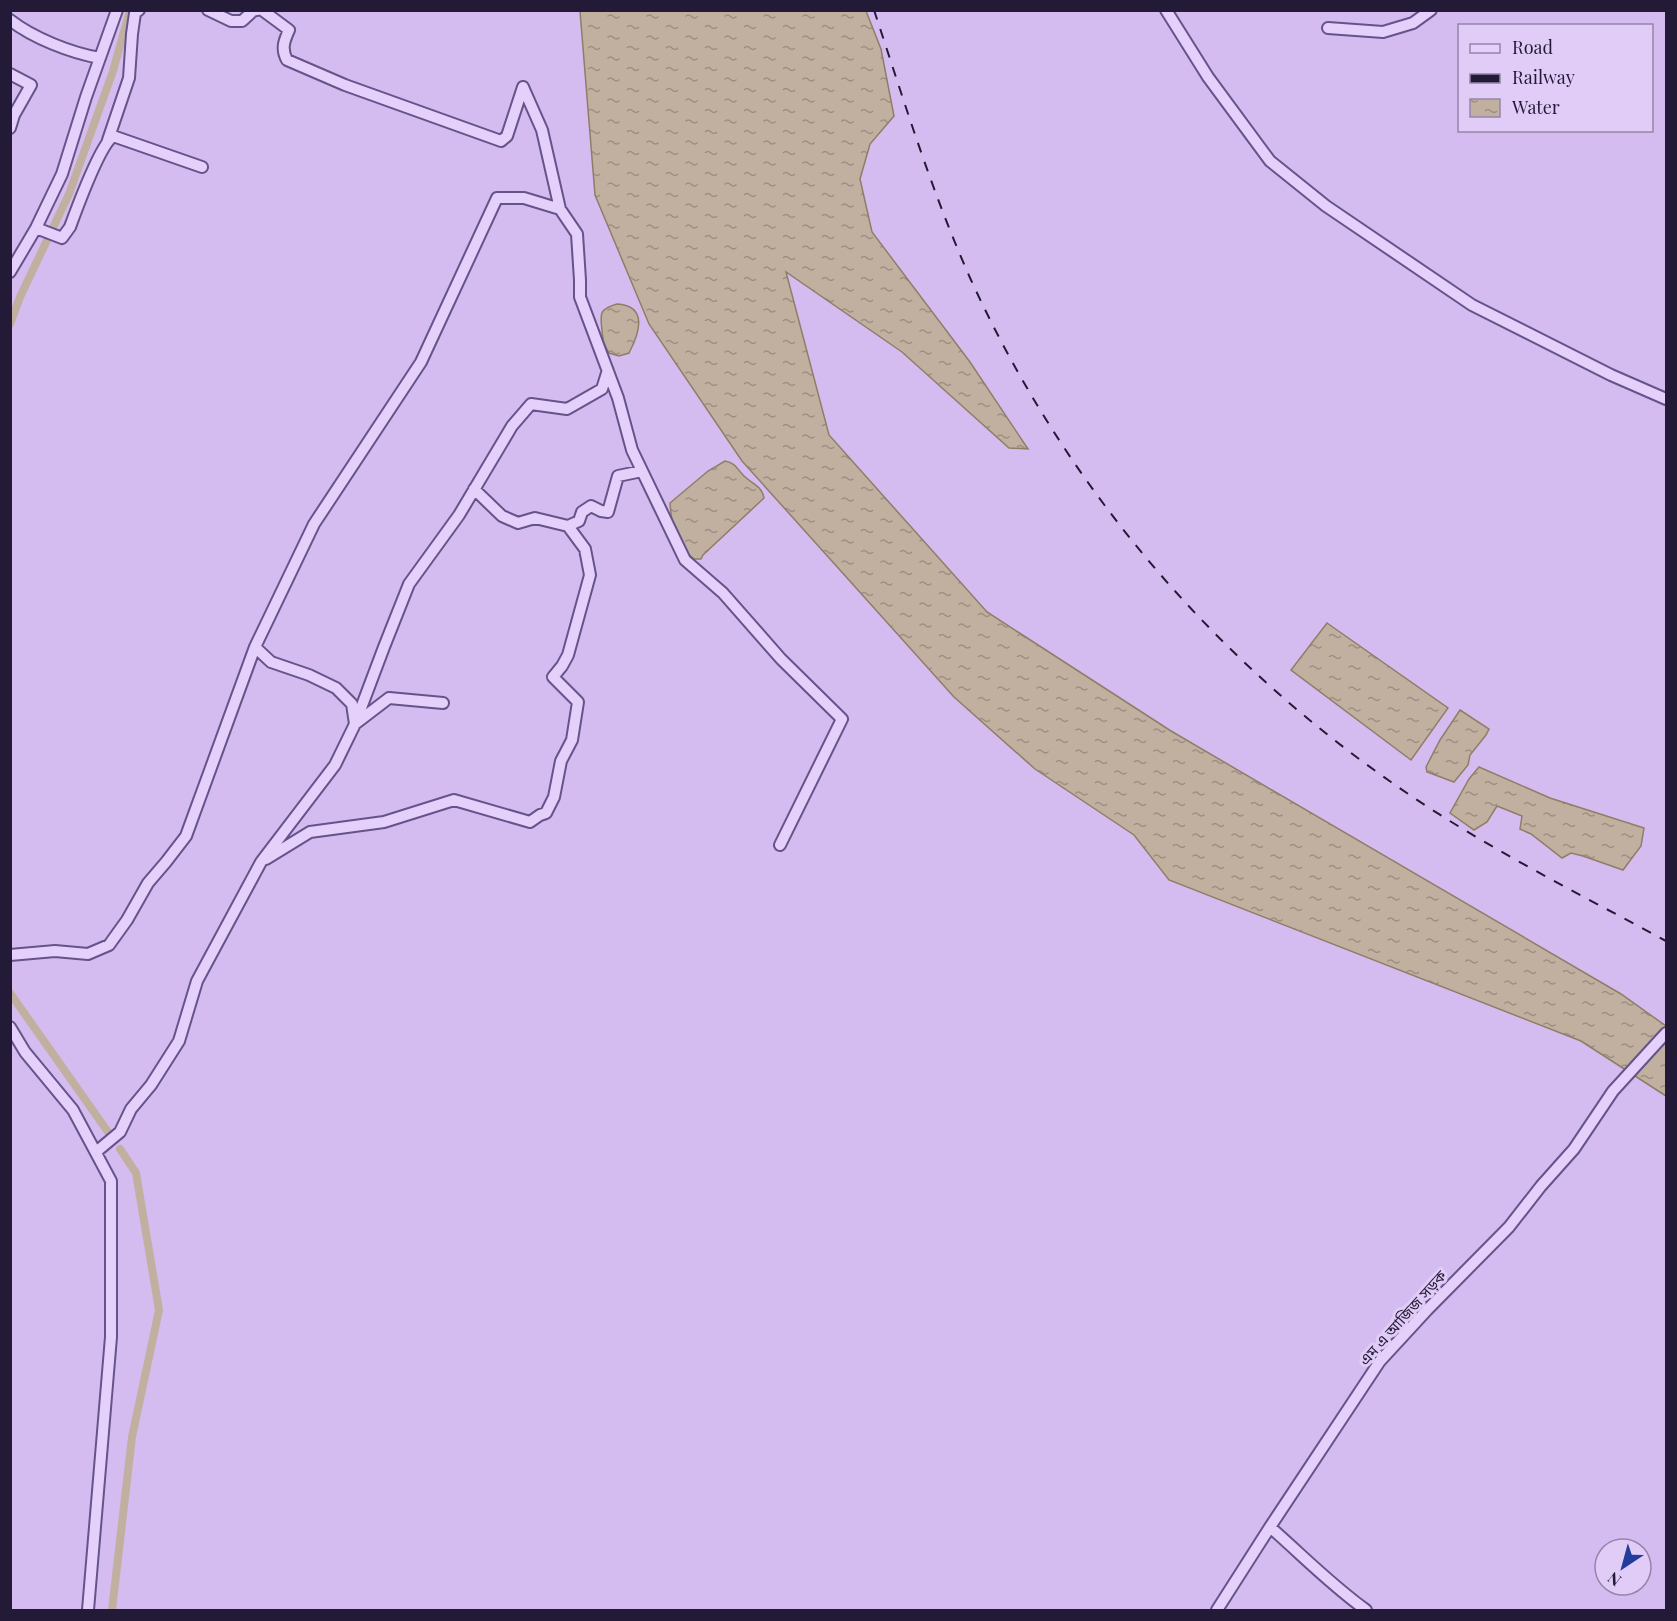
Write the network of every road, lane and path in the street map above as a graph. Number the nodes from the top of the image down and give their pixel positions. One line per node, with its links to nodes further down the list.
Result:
1 (117, 10): 10 (street)
2 (138, 10): 13 (street)
3 (208, 10): 4 (street)
4 (257, 10)
5 (262, 10): 15 (street)
6 (1166, 10): 19 (street)
7 (1431, 10): 9 (street)
8 (10, 20): 10 (street)
9 (1328, 28)
10 (100, 58): 16 (street)
11 (10, 74): 12 (street)
12 (10, 128)
13 (108, 140): 14 (street); 16 (street)
14 (202, 167)
15 (560, 209): 18 (street); 23 (street)
16 (38, 229): 17 (street)
17 (10, 272)
18 (607, 373): 20 (street); 21 (street)
19 (1666, 399)
20 (642, 471): 22 (street); 26 (street)
21 (474, 489): 22 (street); 25 (street)
22 (568, 526): 27 (street)
23 (255, 647): 25 (street); 28 (street)
24 (442, 702): 25 (street)
25 (355, 724): 27 (street)
26 (780, 845)
27 (261, 862): 31 (street)
28 (10, 955)
29 (10, 1027): 31 (street)
30 (1666, 1033): 32 (street, এম এ আজিজ সড়ক)
31 (96, 1152): 33 (street)
32 (1270, 1527): 34 (street, এম এ আজিজ সড়ক); 35 (street)
33 (88, 1611)
34 (1217, 1611)
35 (1366, 1611)

